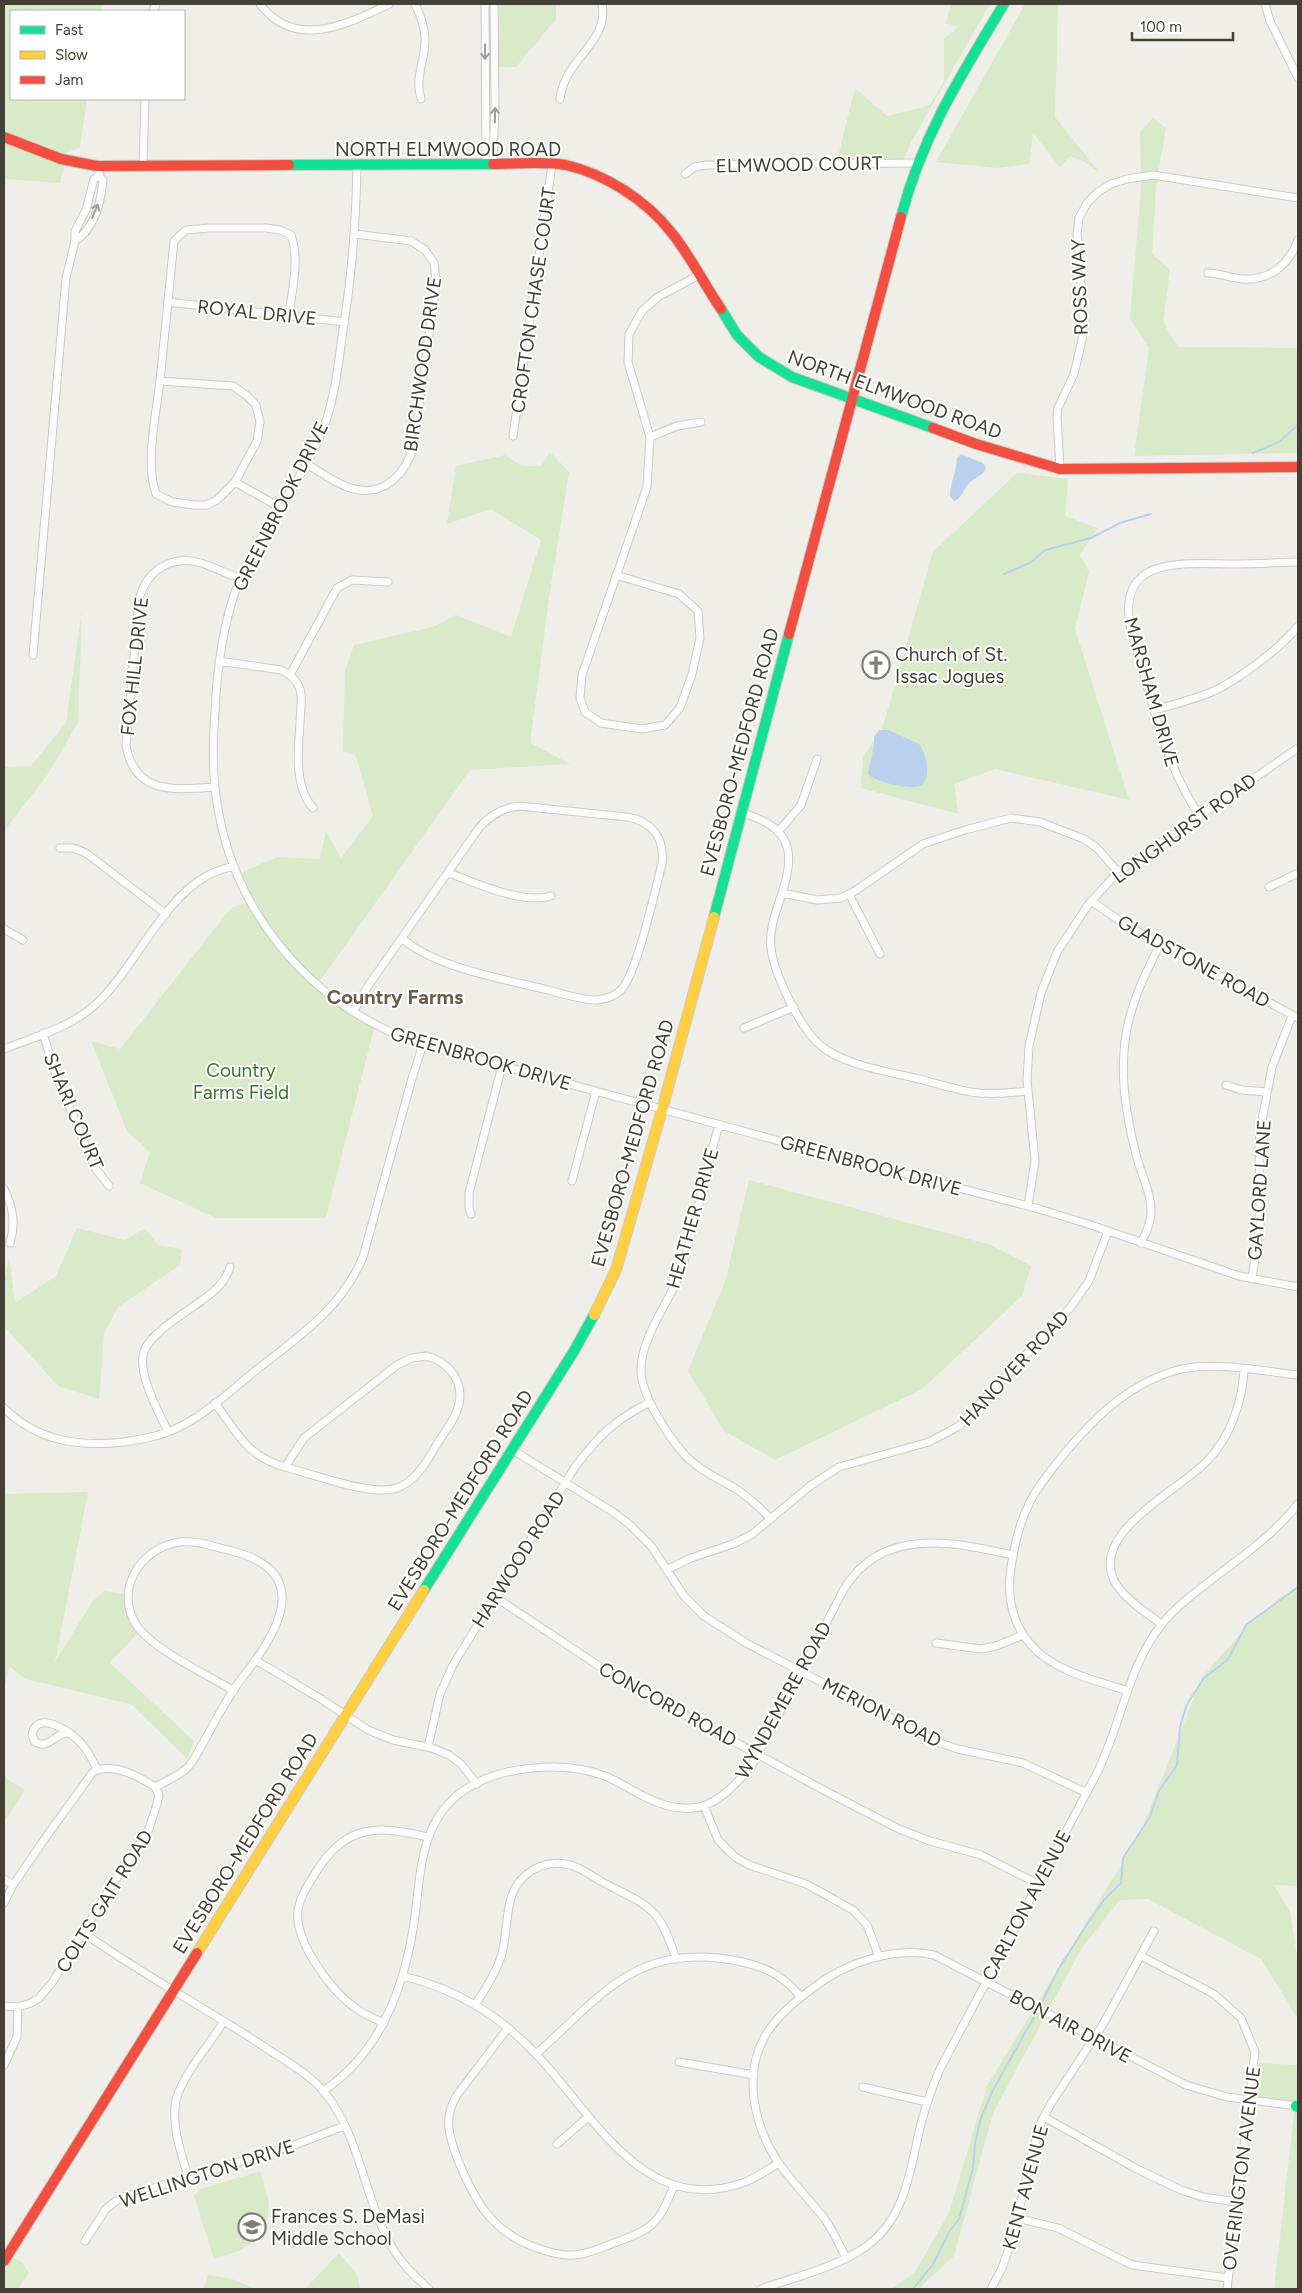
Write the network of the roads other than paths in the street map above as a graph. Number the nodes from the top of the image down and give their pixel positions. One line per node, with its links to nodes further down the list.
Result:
1 (260, 4): 2 (street)
2 (389, 4)
3 (415, 4): 10 (street)
4 (485, 4): 15 (street, one-way to 15)
5 (494, 4): 15 (street, one-way to 5)
6 (602, 4): 11 (street)
7 (1004, 4): 14 (street, EVESBORO-MEDFORD ROAD)
8 (1265, 4): 9 (street)
9 (1298, 78)
10 (421, 99)
11 (560, 99)
12 (145, 100): 18 (street)
13 (4, 137): 19 (street, NORTH ELMWOOD ROAD)
14 (916, 163): 20 (street, ELMWOOD COURT); 30 (street, EVESBORO-MEDFORD ROAD)
15 (490, 164): 16 (street, NORTH ELMWOOD ROAD); 17 (street, NORTH ELMWOOD ROAD)
16 (552, 165): 25 (street, NORTH ELMWOOD ROAD); 32 (street, CROFTON CHASE COURT)
17 (357, 166): 18 (street, NORTH ELMWOOD ROAD); 22 (street, GREENBROOK DRIVE)
18 (143, 167): 19 (street, NORTH ELMWOOD ROAD)
19 (99, 171): 44 (street)
20 (685, 174)
21 (1298, 198): 36 (street, ROSS WAY)
22 (355, 234): 28 (street, GREENBROOK DRIVE); 34 (street, BIRCHWOOD DRIVE)
23 (1298, 240): 24 (street)
24 (1208, 273)
25 (700, 275): 30 (street, NORTH ELMWOOD ROAD); 33 (street)
26 (168, 302): 27 (street, ROYAL DRIVE); 27 (street); 29 (street)
27 (289, 315): 28 (street, ROYAL DRIVE)
28 (345, 322): 34 (street, GREENBROOK DRIVE)
29 (160, 381): 37 (street); 37 (street)
30 (851, 399): 36 (street, NORTH ELMWOOD ROAD); 52 (street, EVESBORO-MEDFORD ROAD)
31 (701, 422): 33 (street)
32 (513, 436)
33 (650, 437): 40 (street)
34 (305, 463): 38 (street, GREENBROOK DRIVE)
35 (1298, 467): 36 (street, NORTH ELMWOOD ROAD)
36 (1060, 469)
37 (235, 482): 38 (street)
38 (279, 507): 41 (street, GREENBROOK DRIVE)
39 (1298, 562): 47 (street, MARSHAM DRIVE)
40 (616, 575): 40 (street)
41 (241, 578): 45 (street, GREENBROOK DRIVE); 50 (street, FOX HILL DRIVE)
42 (388, 582): 46 (street)
43 (1298, 626): 47 (street)
44 (33, 655)
45 (219, 661): 46 (street); 50 (street, GREENBROOK DRIVE)
46 (290, 675): 51 (street)
47 (1155, 710): 53 (street, MARSHAM DRIVE)
48 (1298, 748): 53 (street, LONGHURST ROAD)
49 (817, 759): 54 (street)
50 (215, 787): 56 (street, GREENBROOK DRIVE)
51 (313, 808)
52 (741, 812): 54 (street); 83 (street, EVESBORO-MEDFORD ROAD)
53 (1199, 815): 57 (street, LONGHURST ROAD)
54 (778, 832): 61 (street)
55 (60, 848): 65 (street)
56 (234, 866): 65 (street); 72 (street, GREENBROOK DRIVE)
57 (1118, 872): 62 (street); 64 (street, LONGHURST ROAD)
58 (449, 873): 63 (street); 67 (street); 67 (street)
59 (1298, 873): 60 (street)
60 (1270, 887)
61 (782, 893): 62 (street); 71 (street)
62 (849, 894): 70 (street)
63 (552, 896)
64 (1091, 901): 69 (street, GLADSTONE ROAD); 81 (street, LONGHURST ROAD)
65 (166, 914): 75 (street)
66 (4, 929): 68 (street)
67 (402, 938): 72 (street)
68 (23, 940)
69 (1160, 944): 73 (street, GLADSTONE ROAD); 92 (street)
70 (880, 954)
71 (794, 1007): 74 (street); 81 (street)
72 (353, 1012): 76 (street, GREENBROOK DRIVE)
73 (1295, 1017): 82 (street, GAYLORD LANE)
74 (744, 1028)
75 (43, 1033): 77 (street); 86 (street, SHARI COURT)
76 (423, 1044): 78 (street, GREENBROOK DRIVE); 99 (street)
77 (4, 1049)
78 (502, 1066): 80 (street, GREENBROOK DRIVE); 89 (street)
79 (1226, 1085): 82 (street)
80 (596, 1091): 83 (street, GREENBROOK DRIVE); 85 (street)
81 (1028, 1091): 88 (street, LONGHURST ROAD)
82 (1266, 1092): 94 (street, GAYLORD LANE)
83 (662, 1110): 84 (street, GREENBROOK DRIVE); 102 (street, EVESBORO-MEDFORD ROAD)
84 (719, 1125): 88 (street, GREENBROOK DRIVE); 98 (street, HEATHER DRIVE)
85 (572, 1181)
86 (109, 1186)
87 (4, 1189): 91 (street)
88 (1028, 1206): 90 (street, GREENBROOK DRIVE)
89 (471, 1214)
90 (1108, 1230): 92 (street, GREENBROOK DRIVE); 106 (street, HANOVER ROAD)
91 (10, 1242)
92 (1141, 1242): 94 (street, GREENBROOK DRIVE)
93 (230, 1267): 101 (street)
94 (1252, 1279): 95 (street, GREENBROOK DRIVE)
95 (1298, 1286)
96 (1244, 1370): 97 (street); 107 (street); 110 (street)
97 (1298, 1375)
98 (650, 1402): 104 (street, HARWOOD ROAD); 106 (street, HEATHER DRIVE)
99 (215, 1403): 101 (street); 103 (street)
100 (4, 1408): 101 (street)
101 (168, 1432)
102 (511, 1449): 104 (street, MERION ROAD); 117 (street, EVESBORO-MEDFORD ROAD)
103 (285, 1467): 103 (street)
104 (565, 1484): 108 (street, MERION ROAD); 109 (street, HARWOOD ROAD)
105 (1298, 1504): 110 (street, CARLTON AVENUE)
106 (771, 1519): 108 (street, HANOVER ROAD)
107 (1013, 1555): 111 (street); 114 (street, WYNDEMERE ROAD)
108 (668, 1569): 114 (street, MERION ROAD)
109 (495, 1596): 119 (street, HARWOOD ROAD); 120 (street, CONCORD ROAD)
110 (1161, 1624): 116 (street, CARLTON AVENUE)
111 (1023, 1635): 112 (street); 116 (street)
112 (936, 1643)
113 (257, 1660): 115 (street); 115 (street); 117 (street)
114 (802, 1672): 120 (street, WYNDEMERE ROAD); 124 (street, MERION ROAD)
115 (234, 1691): 123 (street)
116 (1128, 1691): 124 (street, CARLTON AVENUE)
117 (345, 1715): 119 (street); 138 (street, EVESBORO-MEDFORD ROAD)
118 (69, 1734): 118 (street); 121 (street)
119 (428, 1747): 122 (street)
120 (758, 1753): 125 (street, WYNDEMERE ROAD); 128 (street, CONCORD ROAD)
121 (98, 1770): 123 (street); 129 (street)
122 (477, 1784): 125 (street, WYNDEMERE ROAD); 126 (street, WYNDEMERE ROAD)
123 (155, 1787): 132 (street, COLTS GAIT ROAD)
124 (1087, 1793): 128 (street, CARLTON AVENUE)
125 (704, 1806): 134 (street)
126 (428, 1837): 136 (street, WYNDEMERE ROAD); 144 (street)
127 (4, 1879): 129 (street)
128 (1038, 1884): 137 (street, CARLTON AVENUE)
129 (13, 1885): 130 (street)
130 (4, 1903)
131 (1154, 1931): 133 (street, KENT AVENUE)
132 (84, 1933): 138 (street); 142 (street, COLTS GAIT ROAD)
133 (1140, 1956): 146 (street, KENT AVENUE); 153 (street, OVERINGTON AVENUE)
134 (879, 1957): 137 (street, BON AIR DRIVE); 139 (street, BON AIR DRIVE)
135 (676, 1959): 139 (street); 140 (street); 147 (street)
136 (403, 1976): 140 (street); 144 (street, WYNDEMERE ROAD)
137 (986, 1981): 146 (street, BON AIR DRIVE); 154 (street, CARLTON AVENUE)
138 (173, 1988): 143 (street); 167 (street, EVESBORO-MEDFORD ROAD)
139 (801, 1997): 150 (street, BON AIR DRIVE)
140 (475, 2005): 145 (street)
141 (4, 2006): 142 (street)
142 (18, 2007): 149 (street)
143 (224, 2021): 152 (street); 161 (street)
144 (384, 2023): 152 (street, WYNDEMERE ROAD)
145 (508, 2028): 147 (street); 162 (street)
146 (1094, 2038): 153 (street, BON AIR DRIVE); 156 (street, KENT AVENUE)
147 (536, 2054): 157 (street)
148 (679, 2062): 150 (street)
149 (4, 2065)
150 (754, 2075): 160 (street, BON AIR DRIVE)
151 (863, 2087): 154 (street)
152 (323, 2091): 158 (street)
153 (1248, 2100): 155 (street, BON AIR DRIVE); 163 (street, OVERINGTON AVENUE)
154 (927, 2102): 166 (street, CARLTON AVENUE)
155 (1297, 2106)
156 (1044, 2116): 163 (street); 164 (street, KENT AVENUE)
157 (588, 2117): 159 (street); 162 (street)
158 (344, 2126): 161 (street, WELLINGTON DRIVE); 169 (street)
159 (557, 2144)
160 (779, 2163): 162 (street); 166 (street, BON AIR DRIVE)
161 (188, 2176): 165 (street, WELLINGTON DRIVE)
162 (674, 2185)
163 (1237, 2202): 168 (street, OVERINGTON AVENUE)
164 (1017, 2218): 168 (street); 171 (street, KENT AVENUE)
165 (86, 2241)
166 (846, 2258): 170 (street, CARLTON AVENUE)
167 (4, 2261)
168 (1228, 2278): 172 (street, OVERINGTON AVENUE)
169 (429, 2289)
170 (761, 2289)
171 (991, 2289)
172 (1227, 2289)

